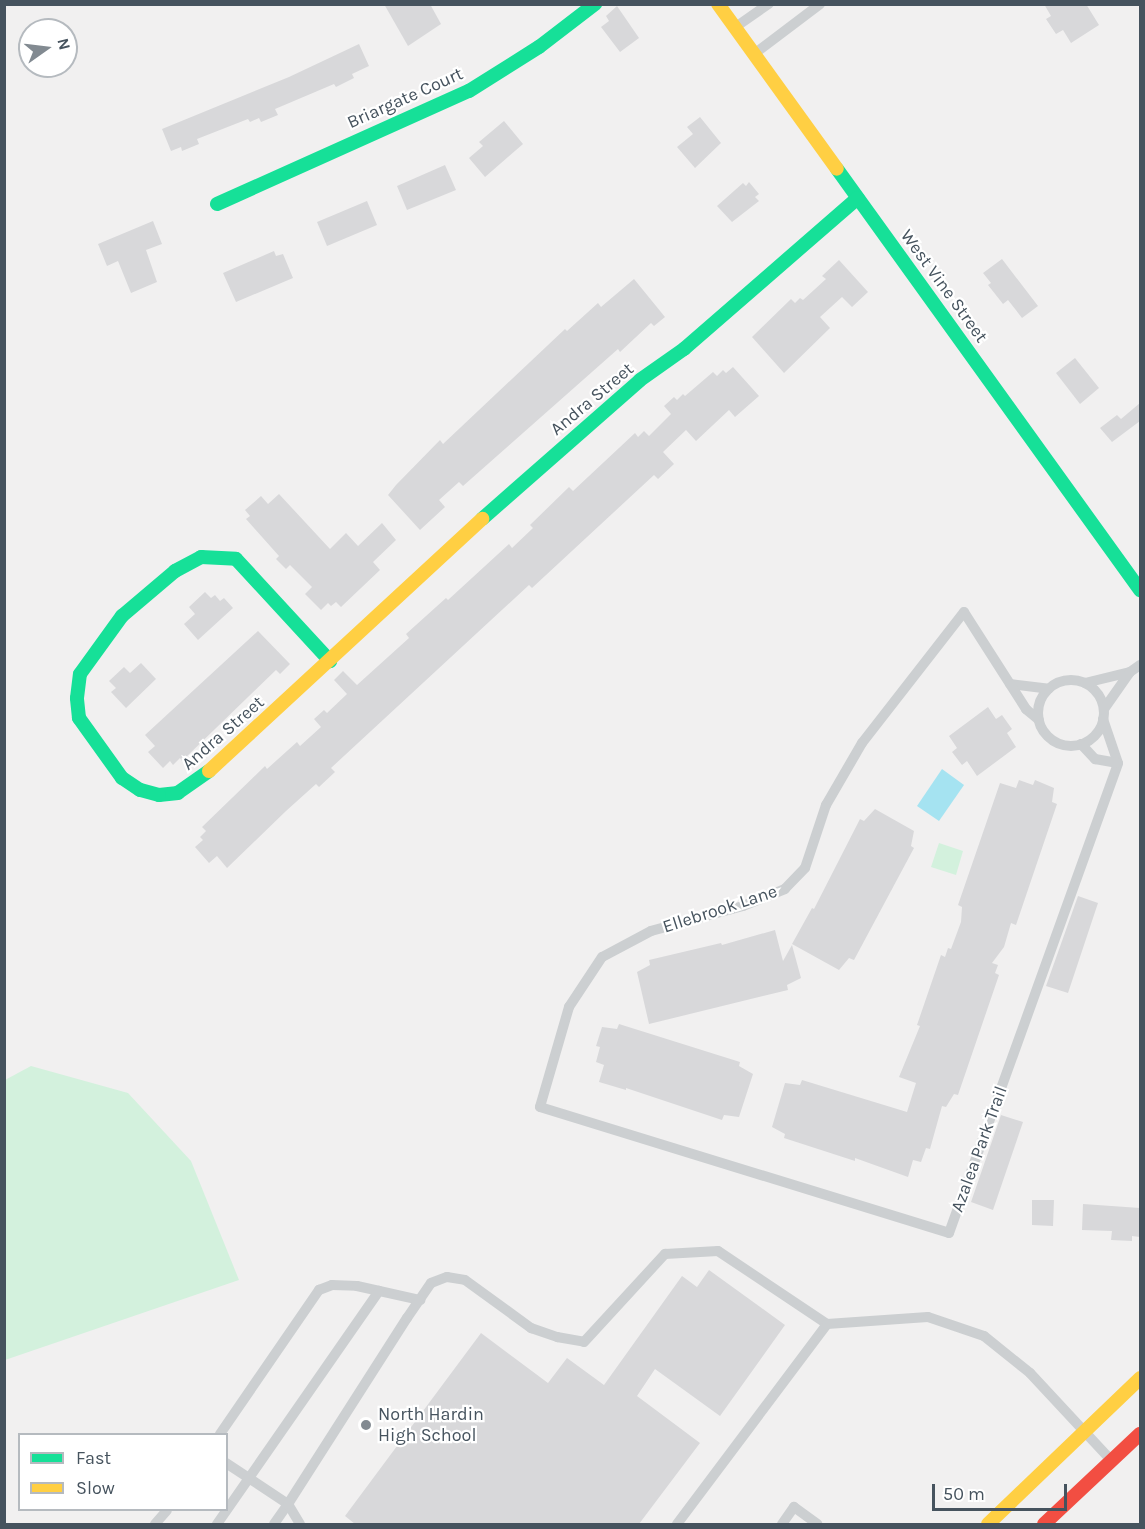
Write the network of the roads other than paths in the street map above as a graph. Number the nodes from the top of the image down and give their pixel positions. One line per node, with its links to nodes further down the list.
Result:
1 (595, 4): 8 (street, Briargate Court)
2 (718, 4): 5 (street, West Vine Street)
3 (769, 4): 5 (lane)
4 (820, 4): 6 (lane)
5 (735, 28): 6 (street, West Vine Street)
6 (754, 54): 7 (street, West Vine Street)
7 (858, 198): 9 (street, West Vine Street); 10 (street, Andra Street)
8 (218, 204)
9 (1140, 590)
10 (330, 661): 10 (street, Andra Street)
11 (1140, 665): 12 (lane)
12 (1130, 672): 13 (lane); 16 (lane)
13 (1085, 683): 15 (lane); 16 (lane)
14 (1010, 684): 15 (lane); 17 (lane); 20 (lane, Ellebrook Lane)
15 (1049, 689): 17 (lane)
16 (1103, 714): 18 (lane); 19 (lane)
17 (1039, 720): 18 (lane)
18 (1081, 744): 19 (lane)
19 (1118, 763): 20 (lane, Azalea Park Trail)
20 (540, 1107)
21 (379, 1291): 22 (lane); 26 (lane); 30 (lane)
22 (420, 1299): 23 (lane); 31 (lane)
23 (827, 1324): 25 (lane); 39 (lane)
24 (1140, 1378): 25 (street)
25 (1085, 1430): 28 (lane); 42 (street)
26 (221, 1433)
27 (1140, 1434): 28 (street)
28 (1112, 1461): 43 (street)
29 (228, 1464): 30 (lane)
30 (249, 1479): 31 (lane); 32 (lane)
31 (288, 1504): 37 (lane); 38 (lane)
32 (228, 1509)
33 (166, 1511): 35 (lane)
34 (226, 1511): 36 (lane)
35 (156, 1524)
36 (217, 1524)
37 (274, 1524)
38 (300, 1524)
39 (677, 1524)
40 (782, 1524): 41 (lane)
41 (816, 1524)
42 (988, 1524)
43 (1044, 1524)

